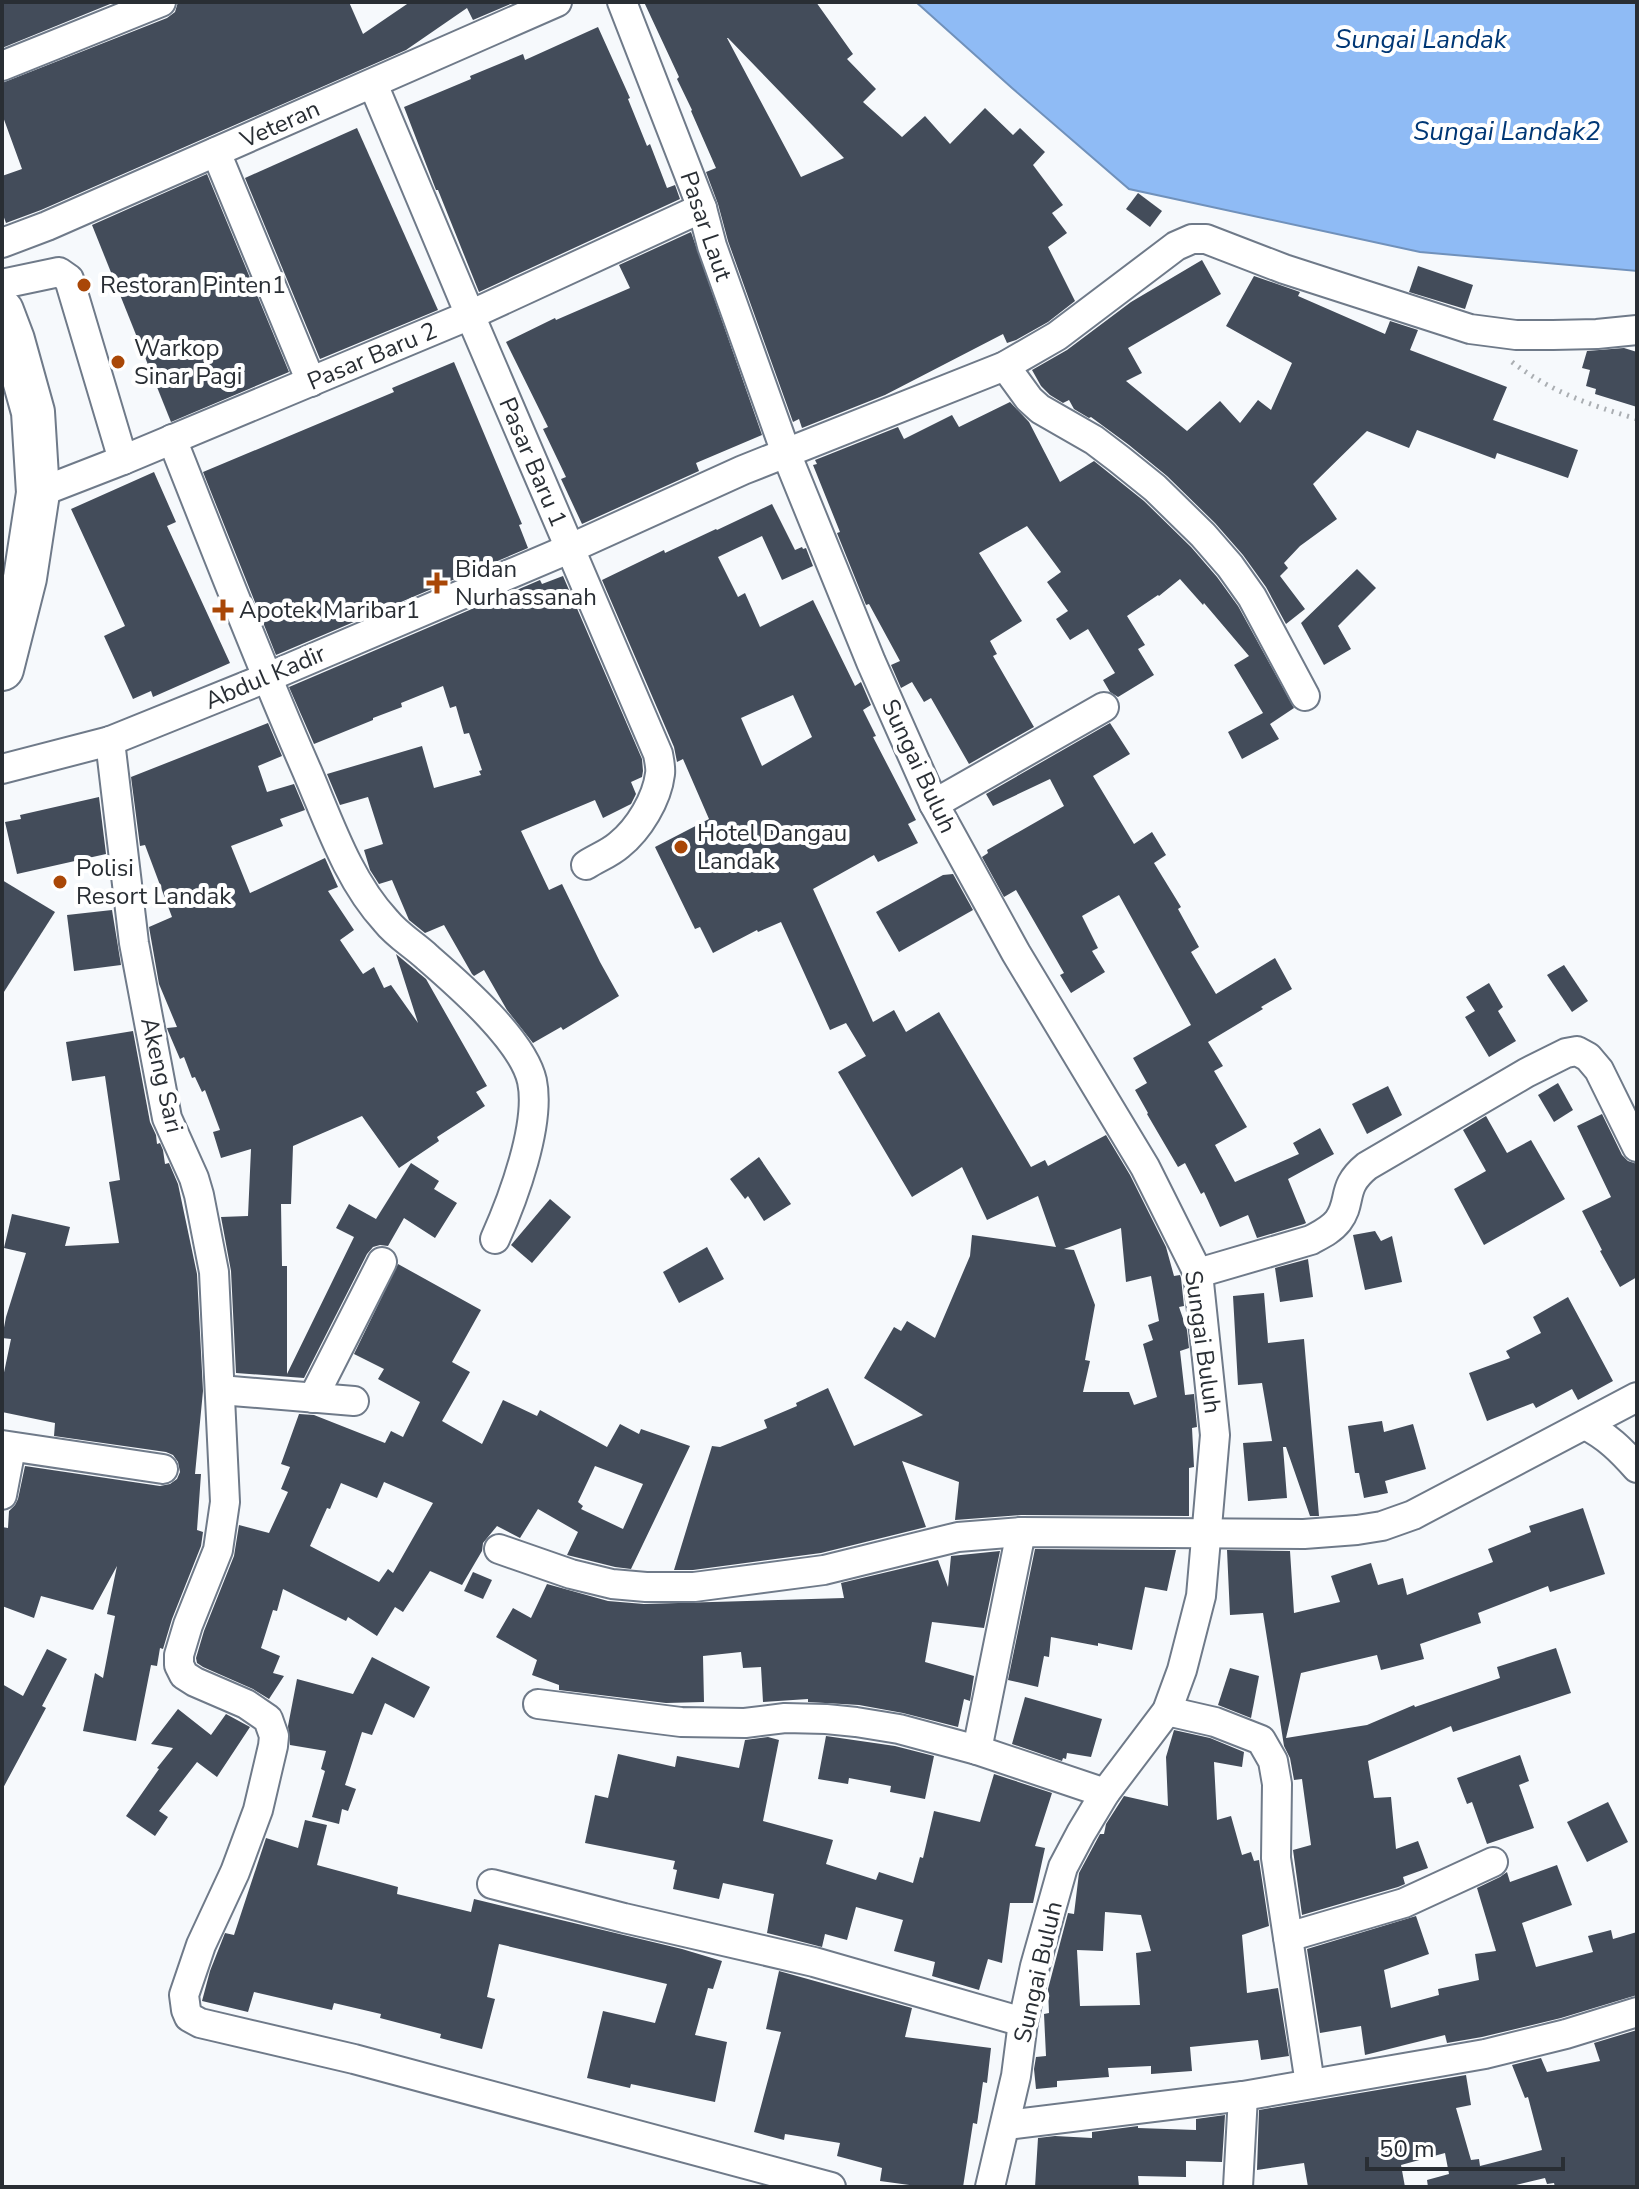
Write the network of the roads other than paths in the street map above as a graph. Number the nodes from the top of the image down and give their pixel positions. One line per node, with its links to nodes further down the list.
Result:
1 (557, 2): 5 (street, Veteran)
2 (622, 2): 7 (street, Pasar Laut)
3 (151, 4): 4 (street)
4 (2, 66)
5 (373, 84): 6 (street, Veteran); 10 (street, Pasar Baru 1)
6 (216, 152): 8 (street, Veteran); 14 (street)
7 (702, 208): 10 (street, Pasar Baru 2); 16 (street, Pasar Laut)
8 (2, 243)
9 (2, 284): 17 (street)
10 (470, 315): 14 (street, Pasar Baru 2); 19 (street, Pasar Baru 1)
11 (1637, 330): 13 (street, Abdul Kadir)
12 (6, 331): 18 (highway)
13 (1005, 366): 16 (street, Abdul Kadir); 22 (street)
14 (311, 382): 15 (street, Pasar Baru 2)
15 (172, 439): 17 (street, Pasar Baru 2); 21 (street)
16 (786, 453): 19 (street, Abdul Kadir); 26 (street, Sungai Buluh)
17 (123, 460): 18 (street, Pasar Baru 2)
18 (38, 493): 20 (highway)
19 (571, 548): 21 (street, Abdul Kadir); 27 (street, Pasar Baru 1)
20 (2, 669)
21 (266, 678): 24 (street, Abdul Kadir); 29 (street)
22 (1305, 696)
23 (1104, 707): 26 (street)
24 (110, 741): 25 (street, Abdul Kadir); 32 (street, Akeng Sari)
25 (2, 769)
26 (934, 804): 31 (street, Sungai Buluh)
27 (586, 865)
28 (1637, 1147): 31 (street)
29 (495, 1239)
30 (382, 1262): 34 (street)
31 (1198, 1273): 42 (street, Sungai Buluh)
32 (220, 1390): 34 (street); 56 (street, Akeng Sari)
33 (1637, 1397): 36 (street)
34 (313, 1398): 35 (street)
35 (354, 1401)
36 (1585, 1425): 38 (street); 42 (street)
37 (7, 1447): 39 (street); 40 (street)
38 (1637, 1468)
39 (163, 1469)
40 (2, 1495)
41 (1021, 1532): 42 (street); 43 (street); 46 (street)
42 (1208, 1533): 45 (street, Sungai Buluh)
43 (499, 1549)
44 (538, 1704): 46 (street)
45 (1167, 1711): 47 (street, Sungai Buluh); 50 (street)
46 (977, 1750): 47 (street)
47 (1105, 1793): 52 (street, Sungai Buluh)
48 (1493, 1862): 50 (street)
49 (492, 1884): 52 (street)
50 (1288, 1937): 53 (street)
51 (1637, 2012): 53 (street)
52 (1023, 2022): 55 (street, Sungai Buluh)
53 (1310, 2084): 54 (street)
54 (1243, 2096): 55 (street); 58 (street)
55 (1006, 2125): 57 (street, Sungai Buluh)
56 (831, 2187)
57 (990, 2187)
58 (1238, 2187)

